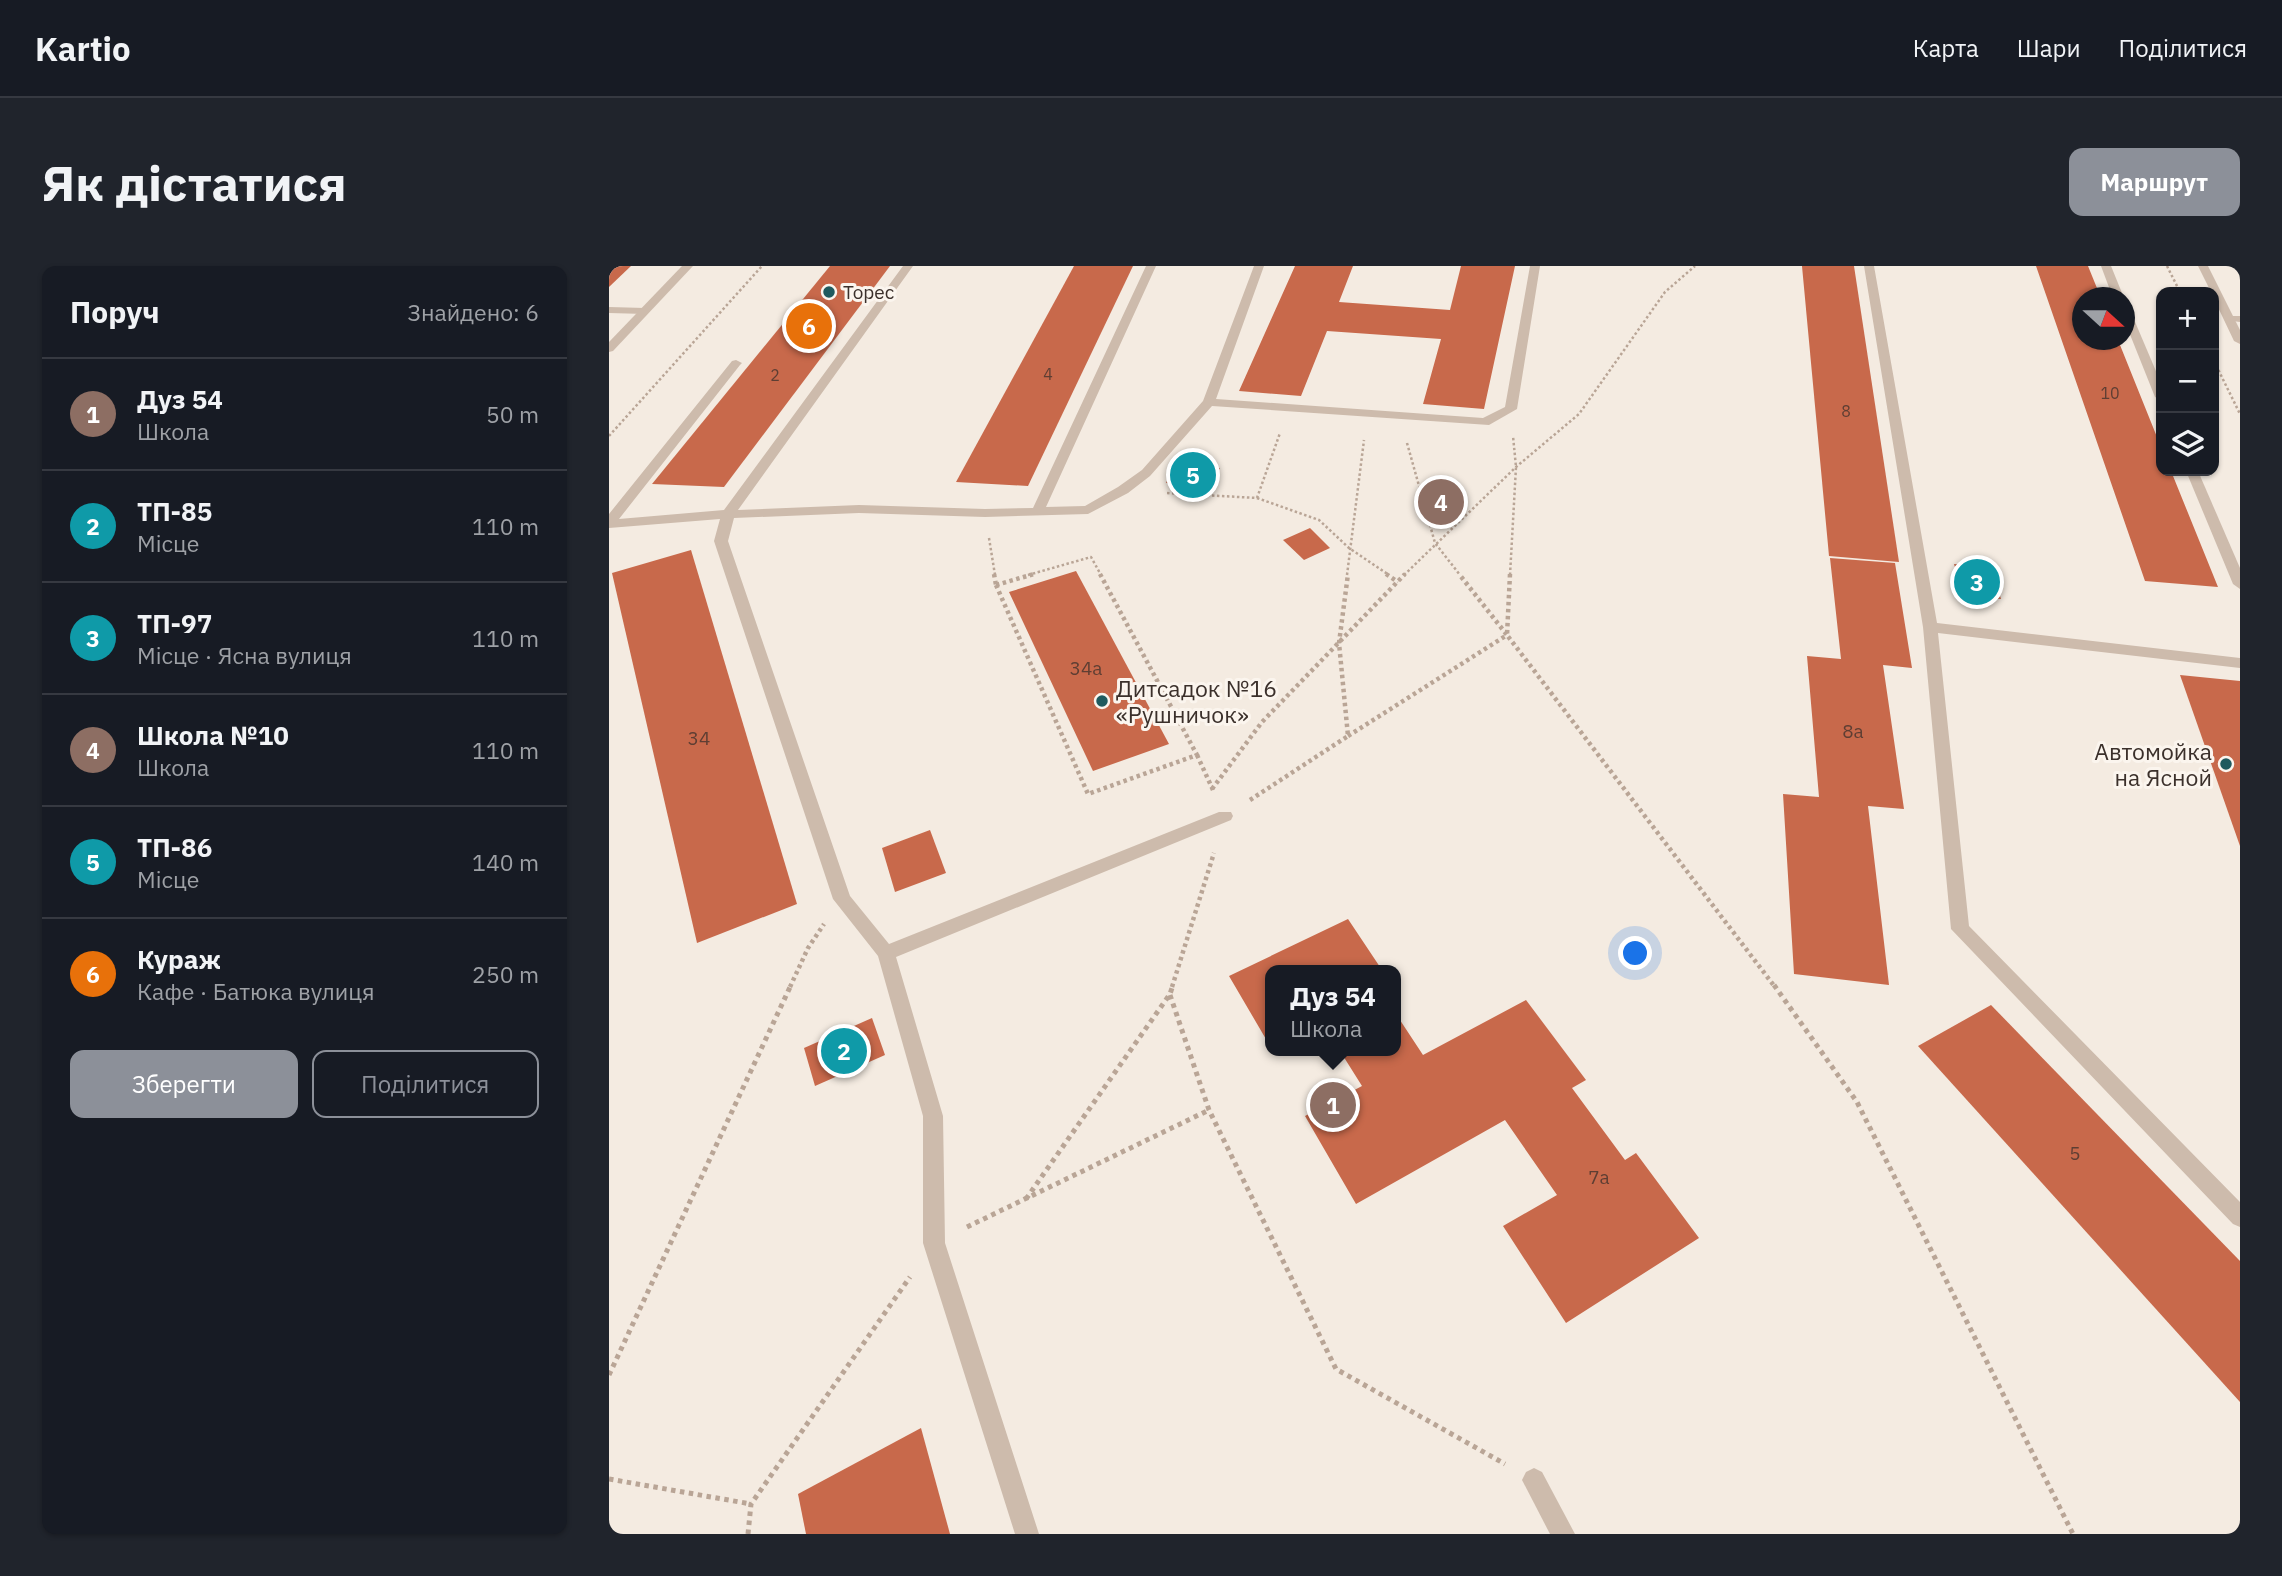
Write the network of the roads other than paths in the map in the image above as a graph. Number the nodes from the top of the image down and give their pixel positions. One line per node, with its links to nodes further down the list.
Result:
1 (688, 266): 11 (street)
2 (908, 266): 21 (street)
3 (1151, 266): 20 (street)
4 (1259, 266): 18 (street)
5 (1535, 266): 18 (street)
6 (1869, 266): 24 (street)
7 (2106, 266): 9 (street)
8 (2203, 266): 12 (street)
9 (2115, 287)
10 (609, 310): 11 (street)
11 (645, 311): 15 (street)
12 (2234, 319): 14 (street)
13 (2135, 334): 17 (street)
14 (2240, 341)
15 (609, 349)
16 (736, 363): 22 (street)
17 (2156, 385)
18 (1209, 402): 20 (street)
19 (2194, 476): 23 (street)
20 (1038, 511): 21 (street)
21 (727, 514): 22 (street); 27 (street)
22 (609, 524)
23 (2240, 584)
24 (1930, 627): 25 (street); 28 (street)
25 (2240, 663)
26 (1225, 816): 27 (street)
27 (886, 953): 30 (street)
28 (2240, 1217)
29 (1534, 1480): 31 (street)
30 (1027, 1534)
31 (1563, 1534)

